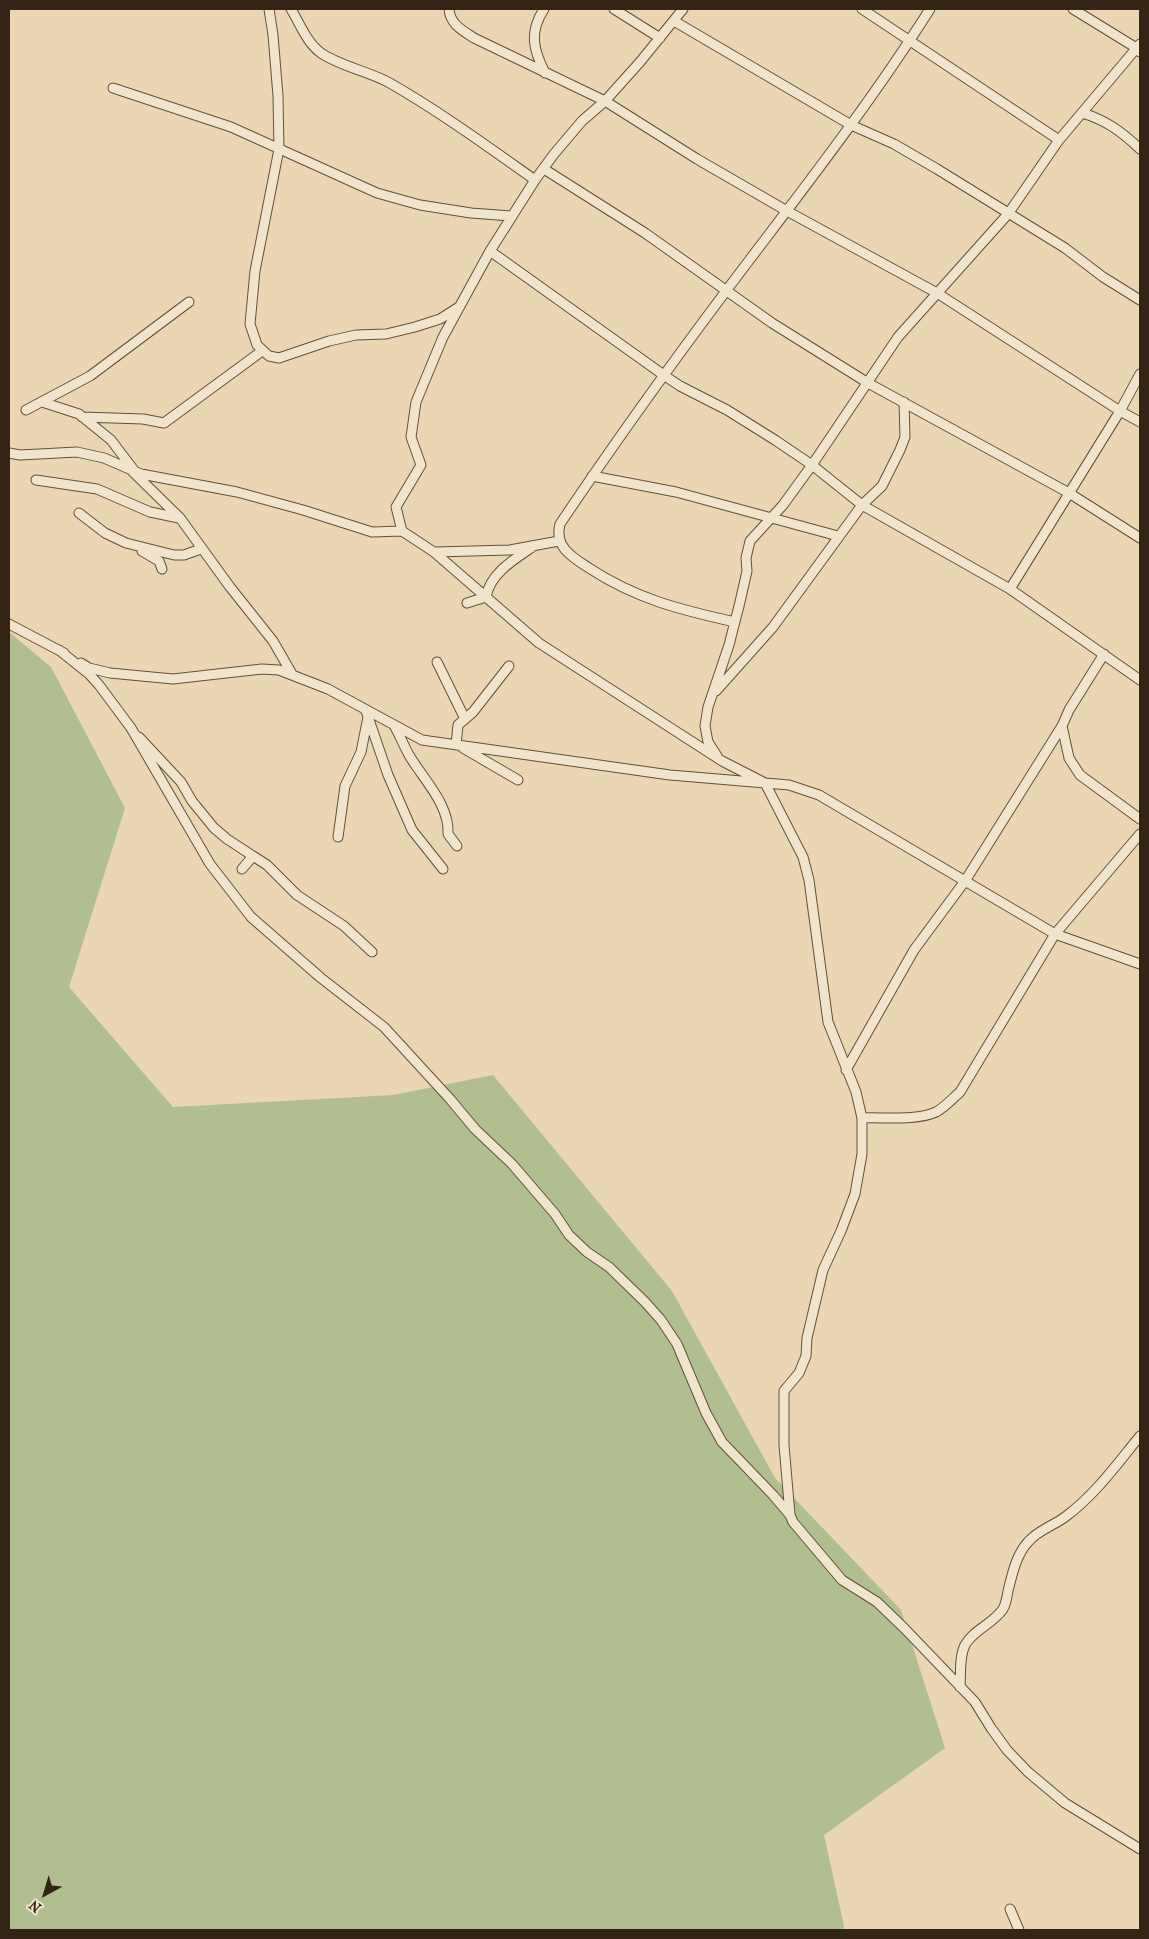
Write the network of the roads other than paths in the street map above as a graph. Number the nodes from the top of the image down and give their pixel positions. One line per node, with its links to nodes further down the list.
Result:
1 (269, 9): 20 (street)
2 (291, 9): 23 (street)
3 (449, 9): 14 (street)
4 (544, 9): 14 (street)
5 (614, 9): 11 (street)
6 (682, 9): 10 (street)
7 (862, 9): 12 (street)
8 (930, 9): 12 (street)
9 (1073, 9): 13 (street)
10 (674, 21): 11 (street); 18 (street)
11 (660, 38): 16 (street)
12 (910, 40): 18 (street); 19 (street)
13 (1139, 48): 17 (street)
14 (545, 73): 16 (street)
15 (113, 88): 20 (street)
16 (605, 101): 22 (street); 24 (street)
17 (1082, 113): 19 (street); 21 (street)
18 (851, 125): 24 (street); 25 (street)
19 (1058, 140): 25 (street)
20 (279, 149): 26 (street); 33 (street)
21 (1140, 149)
22 (544, 169): 23 (street); 28 (street)
23 (535, 180): 26 (street)
24 (786, 212): 28 (street); 29 (street)
25 (1008, 214): 29 (street); 30 (street)
26 (511, 216): 27 (street)
27 (490, 251): 32 (street); 35 (street)
28 (726, 292): 35 (street); 36 (street)
29 (936, 293): 36 (street); 40 (street)
30 (1140, 300)
31 (189, 302): 37 (street)
32 (459, 306): 33 (street); 53 (street)
33 (262, 351): 41 (street)
34 (1140, 374): 40 (street)
35 (665, 376): 44 (street); 46 (street)
36 (868, 383): 38 (street); 44 (street)
37 (42, 402): 39 (street); 41 (street)
38 (904, 402): 48 (street); 49 (street)
39 (26, 410)
40 (1120, 411): 42 (street); 48 (street)
41 (82, 417): 45 (street)
42 (1140, 422)
43 (9, 454): 45 (street)
44 (812, 466): 49 (street); 52 (street)
45 (131, 469): 51 (street); 53 (street)
46 (592, 476): 52 (street); 56 (street)
47 (36, 480): 51 (street)
48 (1069, 493): 55 (street); 62 (street)
49 (862, 505): 54 (street); 62 (street)
50 (79, 513): 57 (street)
51 (180, 518): 59 (street)
52 (771, 518): 54 (street); 65 (street)
53 (402, 531): 60 (street)
54 (838, 536): 73 (street)
55 (1140, 538)
56 (559, 541): 58 (street); 65 (street)
57 (126, 542): 59 (street); 61 (street)
58 (535, 545): 60 (street); 63 (street)
59 (201, 549): 71 (street)
60 (434, 552): 63 (street)
61 (162, 569)
62 (1010, 589): 68 (street)
63 (486, 597): 64 (street); 80 (street)
64 (467, 603)
65 (735, 622): 73 (street)
66 (9, 624): 67 (street)
67 (59, 650): 71 (street); 78 (street)
68 (1104, 654): 72 (street); 76 (street)
69 (437, 662): 75 (street)
70 (509, 666): 75 (street)
71 (292, 674): 74 (street)
72 (1140, 680)
73 (714, 693): 80 (street)
74 (367, 714): 77 (street); 85 (street); 89 (street)
75 (465, 719): 79 (street)
76 (1062, 726): 83 (street); 90 (street)
77 (395, 727): 79 (street); 86 (street)
78 (130, 728): 87 (street); 97 (street)
79 (457, 745): 81 (street); 82 (street)
80 (722, 760): 82 (street)
81 (518, 780)
82 (765, 782): 90 (street); 94 (street)
83 (1140, 819)
84 (1140, 834): 91 (street)
85 (338, 837)
86 (457, 846)
87 (253, 856): 88 (street); 92 (street)
88 (242, 869)
89 (443, 869)
90 (964, 881): 91 (street); 94 (street)
91 (1055, 934): 93 (street); 95 (street)
92 (372, 952)
93 (1140, 964)
94 (846, 1070): 95 (street)
95 (862, 1118): 97 (street)
96 (1140, 1436): 98 (street)
97 (790, 1515): 98 (street)
98 (960, 1687): 99 (street)
99 (1140, 1849)
100 (1010, 1909): 101 (street)
101 (1019, 1930)

